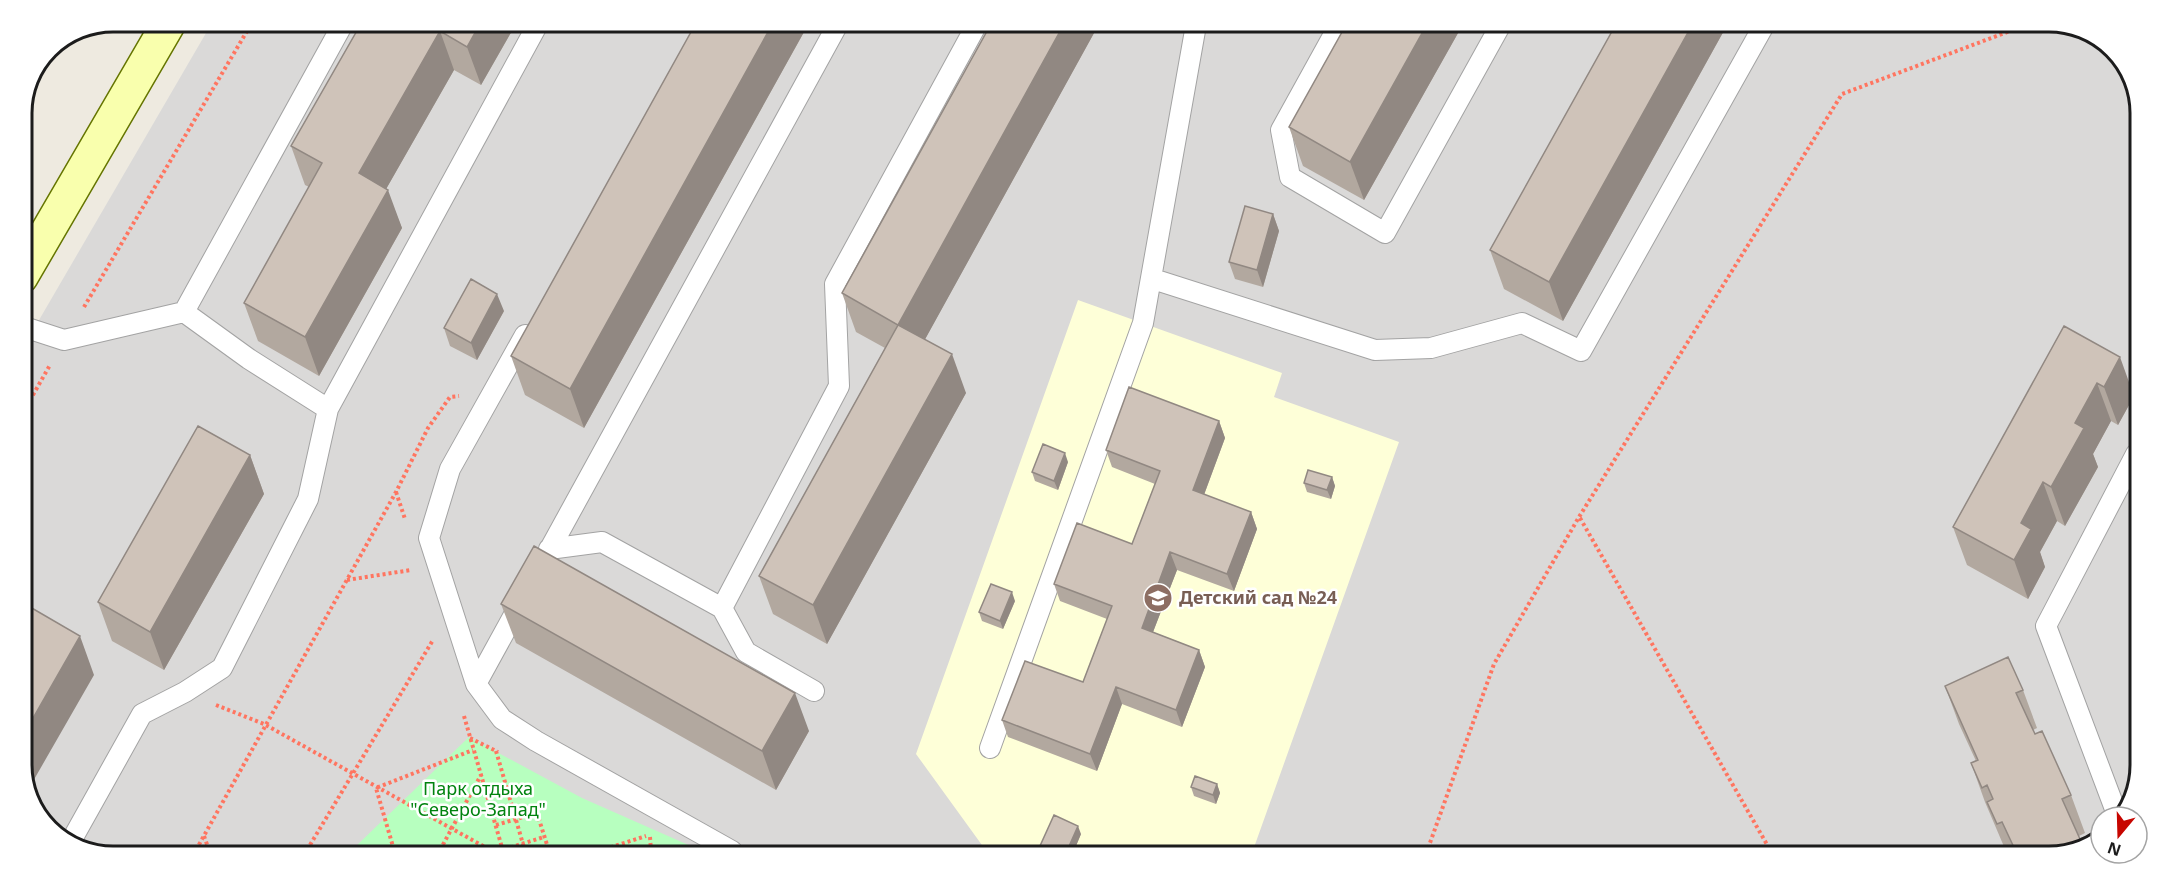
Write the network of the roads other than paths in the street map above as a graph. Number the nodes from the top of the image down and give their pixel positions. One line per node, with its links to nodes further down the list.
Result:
1 (164, 32): 10 (main road)
2 (338, 32): 12 (lane)
3 (533, 32): 15 (lane)
4 (834, 32): 17 (lane)
5 (973, 32): 18 (lane)
6 (1195, 32): 11 (lane)
7 (1334, 32): 8 (lane)
8 (1497, 32)
9 (1760, 32): 11 (lane)
10 (32, 258)
11 (1153, 279): 21 (lane)
12 (184, 312): 14 (lane); 15 (lane)
13 (532, 321): 19 (lane)
14 (32, 330)
15 (328, 409): 23 (lane)
16 (2130, 466): 22 (lane)
17 (549, 549): 18 (lane); 19 (lane)
18 (722, 608): 20 (lane)
19 (476, 684): 24 (lane)
20 (814, 692)
21 (990, 748)
22 (2113, 805)
23 (74, 836)
24 (723, 846)

